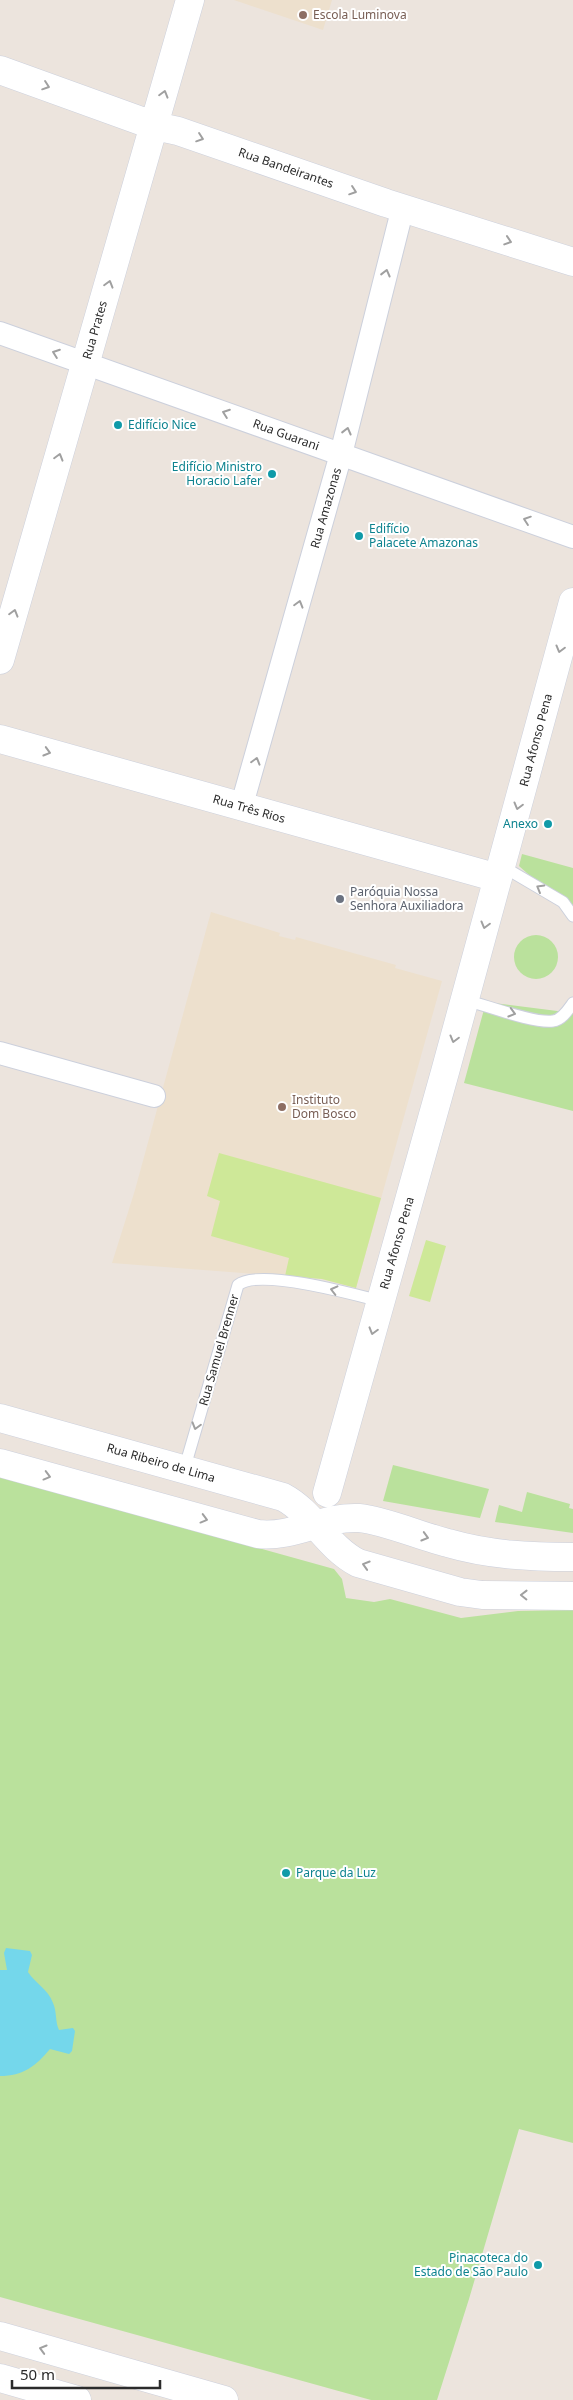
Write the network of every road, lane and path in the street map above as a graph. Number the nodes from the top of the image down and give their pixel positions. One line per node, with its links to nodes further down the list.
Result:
1 (190, 0): 3 (street, Rua Prates, one-way to 1)
2 (0, 70): 3 (street, Rua Bandeirantes, one-way to 3)
3 (155, 126): 4 (street, Rua Bandeirantes, one-way to 4); 7 (street, Rua Prates, one-way to 3)
4 (403, 207): 5 (street, Rua Bandeirantes, one-way to 5); 8 (street, Rua Amazonas, one-way to 4)
5 (573, 262)
6 (0, 333): 7 (street, Rua Guarani, one-way to 6)
7 (86, 363): 8 (street, Rua Guarani, one-way to 7); 11 (street, Rua Prates, one-way to 7)
8 (341, 454): 9 (street, Rua Guarani, one-way to 8); 13 (street, Rua Amazonas, one-way to 8)
9 (573, 537)
10 (573, 602): 14 (street, Rua Afonso Pena, one-way to 14)
11 (0, 660)
12 (0, 739): 13 (street, Rua Três Rios, one-way to 13)
13 (241, 808): 14 (street, Rua Três Rios)
14 (500, 872): 15 (lane, one-way to 14); 16 (street, Rua Afonso Pena, one-way to 16)
15 (573, 916)
16 (463, 1000): 17 (lane, one-way to 17); 20 (street, Rua Afonso Pena, one-way to 20)
17 (573, 1003)
18 (0, 1054): 19 (street)
19 (154, 1096)
20 (381, 1301): 23 (lane, Rua Samuel Brenner, one-way to 23); 24 (street, Rua Afonso Pena, one-way to 24)
21 (0, 1418): 23 (street, Rua Ribeiro de Lima)
22 (0, 1464): 27 (street, one-way to 27)
23 (184, 1470): 25 (street, Rua Ribeiro de Lima)
24 (327, 1492): 25 (street); 26 (street)
25 (292, 1502): 27 (street, Rua Ribeiro de Lima)
26 (362, 1518): 27 (street); 28 (street, one-way to 28)
27 (314, 1524): 29 (street, Rua Ribeiro de Lima, one-way to 27)
28 (573, 1558)
29 (573, 1596)
30 (0, 2336): 33 (street, one-way to 30)
31 (0, 2378): 32 (street)
32 (76, 2400)
33 (224, 2400)

